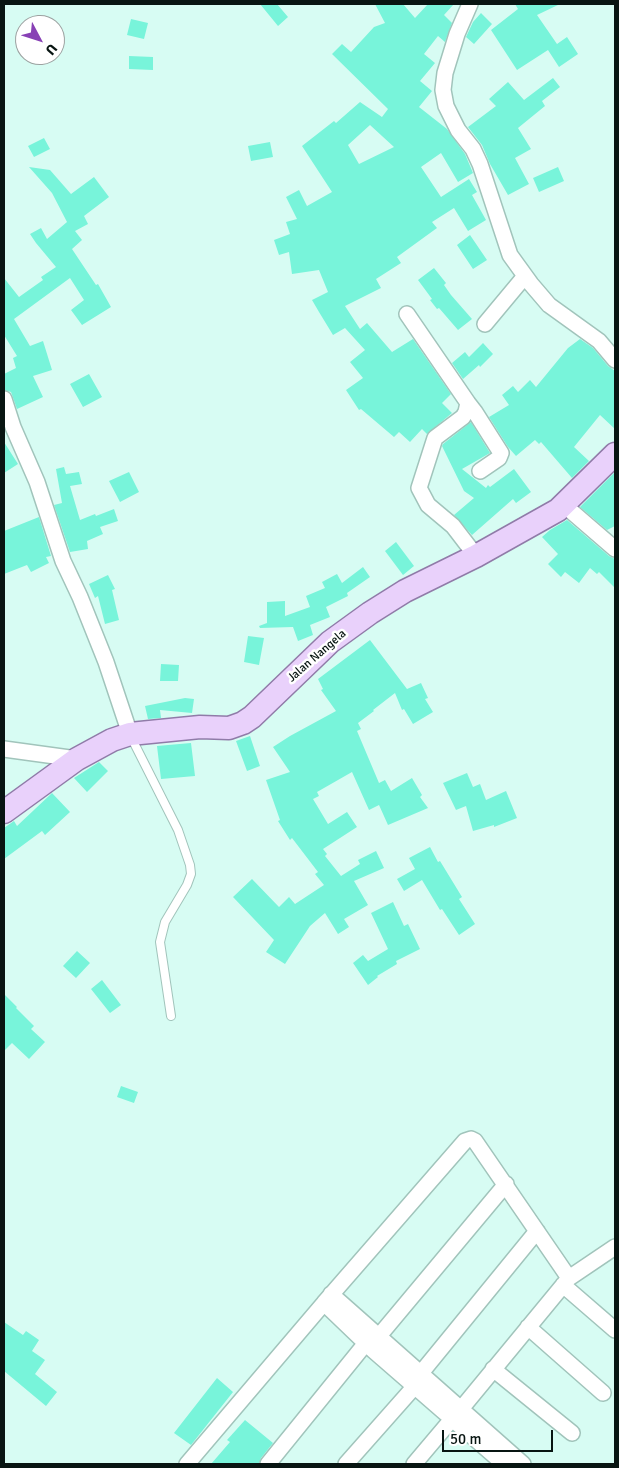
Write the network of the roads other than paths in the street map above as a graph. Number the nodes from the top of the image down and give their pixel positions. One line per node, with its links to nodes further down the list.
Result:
1 (470, 4): 2 (street)
2 (525, 276): 4 (street); 5 (street)
3 (407, 314): 7 (street)
4 (485, 324)
5 (615, 360)
6 (4, 398): 13 (street)
7 (468, 404): 9 (street); 12 (street)
8 (615, 454): 10 (main road, Jalan Nangela)
9 (480, 471)
10 (564, 505): 11 (street); 12 (main road, Jalan Nangela)
11 (615, 549)
12 (476, 556): 13 (main road, Jalan Nangela)
13 (130, 734): 15 (main road, Jalan Nangela); 17 (lane)
14 (4, 749): 15 (street)
15 (77, 759): 16 (main road, Jalan Nangela)
16 (4, 812)
17 (171, 1016)
18 (506, 1184): 19 (street); 22 (street); 25 (street)
19 (537, 1231): 21 (street); 27 (street)
20 (615, 1247): 21 (street)
21 (566, 1282): 23 (street); 24 (street)
22 (328, 1299): 25 (street); 31 (street)
23 (528, 1327): 26 (street); 28 (street)
24 (615, 1330)
25 (373, 1340): 27 (street); 32 (street)
26 (494, 1369): 29 (street); 30 (street)
27 (418, 1379): 29 (street); 33 (street)
28 (603, 1393)
29 (457, 1414): 34 (street); 35 (street); 36 (street)
30 (572, 1433)
31 (187, 1464)
32 (268, 1464)
33 (346, 1464)
34 (416, 1464)
35 (504, 1464)
36 (523, 1464)

